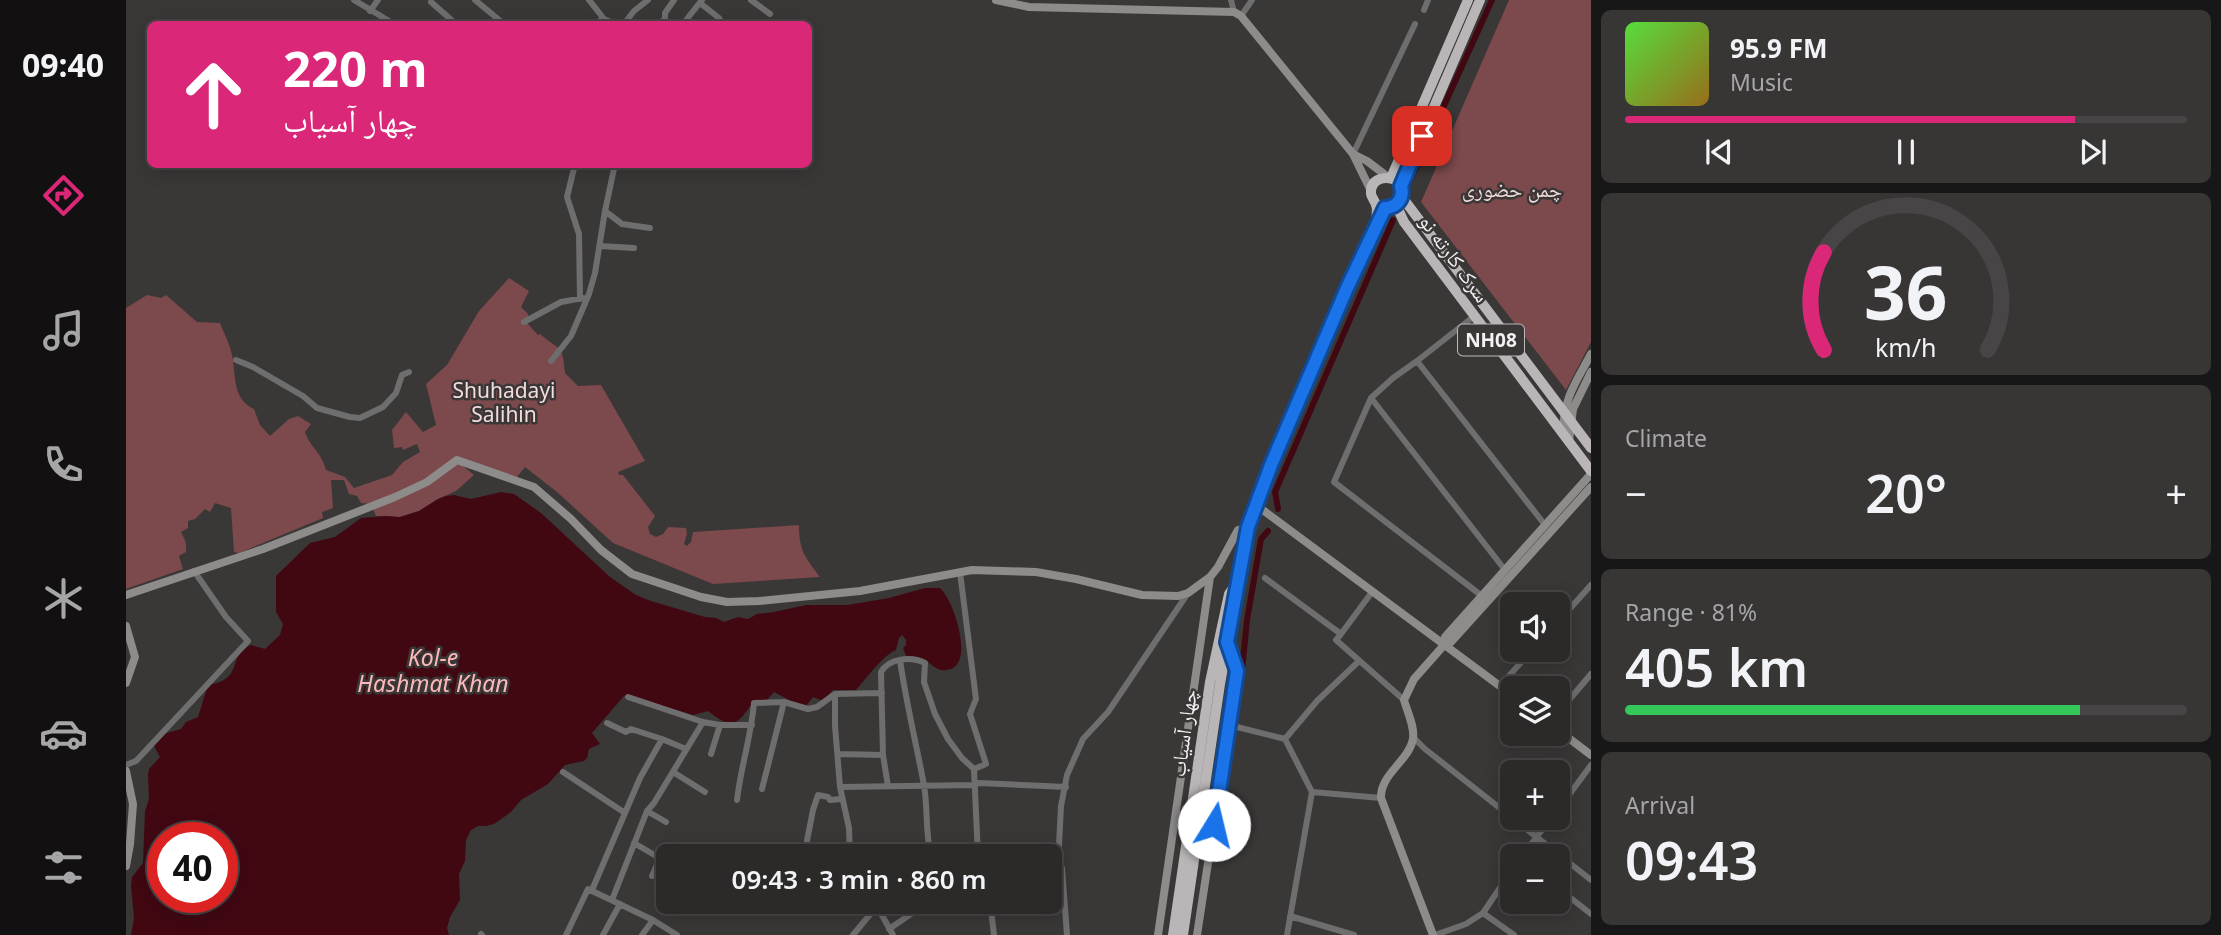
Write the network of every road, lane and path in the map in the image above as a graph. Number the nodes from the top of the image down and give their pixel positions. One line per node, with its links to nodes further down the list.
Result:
1 (354, 0): 17 (street)
2 (379, 0): 17 (street)
3 (475, 0): 24 (street)
4 (589, 0): 21 (street)
5 (648, 0): 27 (street)
6 (674, 0): 28 (street)
7 (751, 0): 19 (street)
8 (996, 0): 16 (street)
9 (1231, 0): 20 (street)
10 (1252, 0): 20 (street)
11 (1428, 0): 18 (street)
12 (1468, 0): 35 (highway)
13 (1480, 0): 37 (highway)
14 (431, 2): 23 (street)
15 (701, 2): 29 (street); 30 (street)
16 (1014, 3): 20 (street)
17 (370, 10): 22 (street)
18 (1423, 10)
19 (770, 14)
20 (1237, 14): 32 (street)
21 (604, 19): 25 (street); 26 (street)
22 (389, 21)
23 (453, 21)
24 (500, 21)
25 (600, 21)
26 (608, 21)
27 (626, 21)
28 (663, 21)
29 (685, 21)
30 (720, 21)
31 (1415, 24): 32 (street)
32 (1353, 154): 35 (street); 36 (street)
33 (574, 168): 43 (street)
34 (614, 168): 38 (street)
35 (1390, 177): 36 (highway); 37 (highway)
36 (1371, 191): 37 (highway)
37 (1392, 200): 44 (highway, سرک کارته نو / NH08); 53 (highway, سرک کارته نو / NH08); 59 (highway, چهار آسیاب)
38 (605, 211): 39 (street); 40 (street)
39 (650, 228)
40 (600, 246): 41 (street); 42 (street)
41 (634, 247)
42 (588, 296): 43 (street); 48 (street)
43 (580, 299): 45 (street)
44 (1474, 317): 49 (street); 55 (highway, سرک کارته نو / NH08)
45 (524, 322)
46 (1591, 354): 53 (street)
47 (236, 360): 50 (street)
48 (551, 361)
49 (1417, 361): 52 (street); 60 (street)
50 (409, 372)
51 (1591, 372): 54 (street)
52 (1371, 398): 62 (street); 72 (street)
53 (1563, 411): 54 (highway, سرک کارته نو / NH08); 55 (street)
54 (1572, 423): 55 (street); 56 (highway, سرک کارته نو / NH08)
55 (1566, 437): 57 (highway, سرک کارته نو / NH08)
56 (1591, 448)
57 (1591, 472): 60 (street)
58 (1591, 487): 77 (street)
59 (1256, 505): 61 (highway, چهار آسیاب); 69 (street)
60 (1545, 525): 62 (street)
61 (1248, 527): 65 (street); 67 (highway, چهار آسیاب)
62 (1505, 570): 72 (street)
63 (194, 571): 64 (street); 71 (street); 105 (street)
64 (960, 572): 70 (street); 107 (street)
65 (1210, 577): 70 (street); 163 (street)
66 (1265, 578): 75 (street)
67 (1237, 582): 76 (highway, چهار آسیاب); 141 (highway, چهار آسیاب)
68 (1591, 585): 73 (street)
69 (1372, 592): 75 (street); 77 (street)
70 (1188, 593): 115 (street)
71 (126, 595)
72 (1482, 596): 77 (street)
73 (1570, 609)
74 (126, 625): 83 (street)
75 (1340, 634): 79 (street)
76 (1227, 642): 95 (street); 141 (highway, چهار آسیاب)
77 (1445, 644): 84 (street); 89 (street)
78 (900, 660): 85 (street); 107 (street); 114 (street)
79 (1359, 661): 89 (street); 98 (street)
80 (1521, 662): 82 (street)
81 (1591, 674): 88 (street)
82 (1509, 676)
83 (126, 683)
84 (1500, 686)
85 (882, 693): 86 (street); 103 (street)
86 (835, 694): 90 (street); 102 (street)
87 (628, 697): 91 (street)
88 (1570, 699)
89 (1404, 700): 96 (street)
90 (784, 702): 94 (street); 116 (street)
91 (703, 722): 93 (street); 100 (street)
92 (607, 723): 97 (street)
93 (720, 725): 94 (street); 101 (street)
94 (752, 725): 122 (street)
95 (1230, 725): 98 (street); 166 (street)
96 (1413, 737): 120 (street); 127 (street)
97 (662, 739): 100 (street); 124 (street)
98 (1285, 739): 118 (street)
99 (1570, 739): 104 (street)
100 (686, 750): 110 (street)
101 (710, 754)
102 (839, 754): 103 (street); 113 (street)
103 (883, 755): 112 (street)
104 (1591, 755)
105 (126, 765)
106 (1591, 765): 119 (street)
107 (974, 769): 111 (street)
108 (126, 771): 136 (street)
109 (562, 772): 124 (street)
110 (673, 772): 117 (street); 123 (street)
111 (974, 785): 114 (street); 115 (street); 132 (street)
112 (888, 786): 113 (street); 114 (street)
113 (840, 787): 121 (street)
114 (925, 787): 131 (street)
115 (1066, 787): 133 (street)
116 (762, 789)
117 (705, 792)
118 (1312, 792): 120 (street); 153 (street)
119 (1570, 794)
120 (1381, 798): 169 (street)
121 (841, 799): 129 (street); 130 (street)
122 (737, 800)
123 (647, 811): 125 (street); 128 (street)
124 (625, 813): 143 (street)
125 (666, 822)
126 (1543, 830): 127 (street)
127 (1537, 838): 134 (street); 140 (street)
128 (634, 843): 135 (street); 145 (street)
129 (806, 844)
130 (850, 844)
131 (929, 844)
132 (977, 844)
133 (1056, 844)
134 (1532, 844)
135 (656, 856)
136 (126, 866)
137 (656, 867): 139 (street)
138 (1062, 868): 162 (street)
139 (652, 876)
140 (1591, 880)
141 (1185, 888): 164 (highway, چهار آسیاب); 165 (highway, چهار آسیاب)
142 (1500, 888): 147 (street)
143 (592, 890): 145 (street); 156 (street)
144 (1570, 897): 152 (street)
145 (612, 900): 146 (street)
146 (620, 904): 154 (street); 157 (street)
147 (1483, 913): 169 (street); 170 (street)
148 (868, 914): 160 (street)
149 (882, 914): 155 (street)
150 (914, 914): 155 (street)
151 (992, 914): 161 (street)
152 (1591, 914)
153 (1290, 916): 167 (street); 168 (street)
154 (653, 920): 158 (street); 159 (street)
155 (891, 932)
156 (566, 935)
157 (603, 935)
158 (642, 935)
159 (677, 935)
160 (853, 935)
161 (994, 935)
162 (1067, 935)
163 (1158, 935)
164 (1173, 935)
165 (1183, 935)
166 (1197, 935)
167 (1287, 935)
168 (1354, 935)
169 (1434, 935)
170 (1514, 935)

